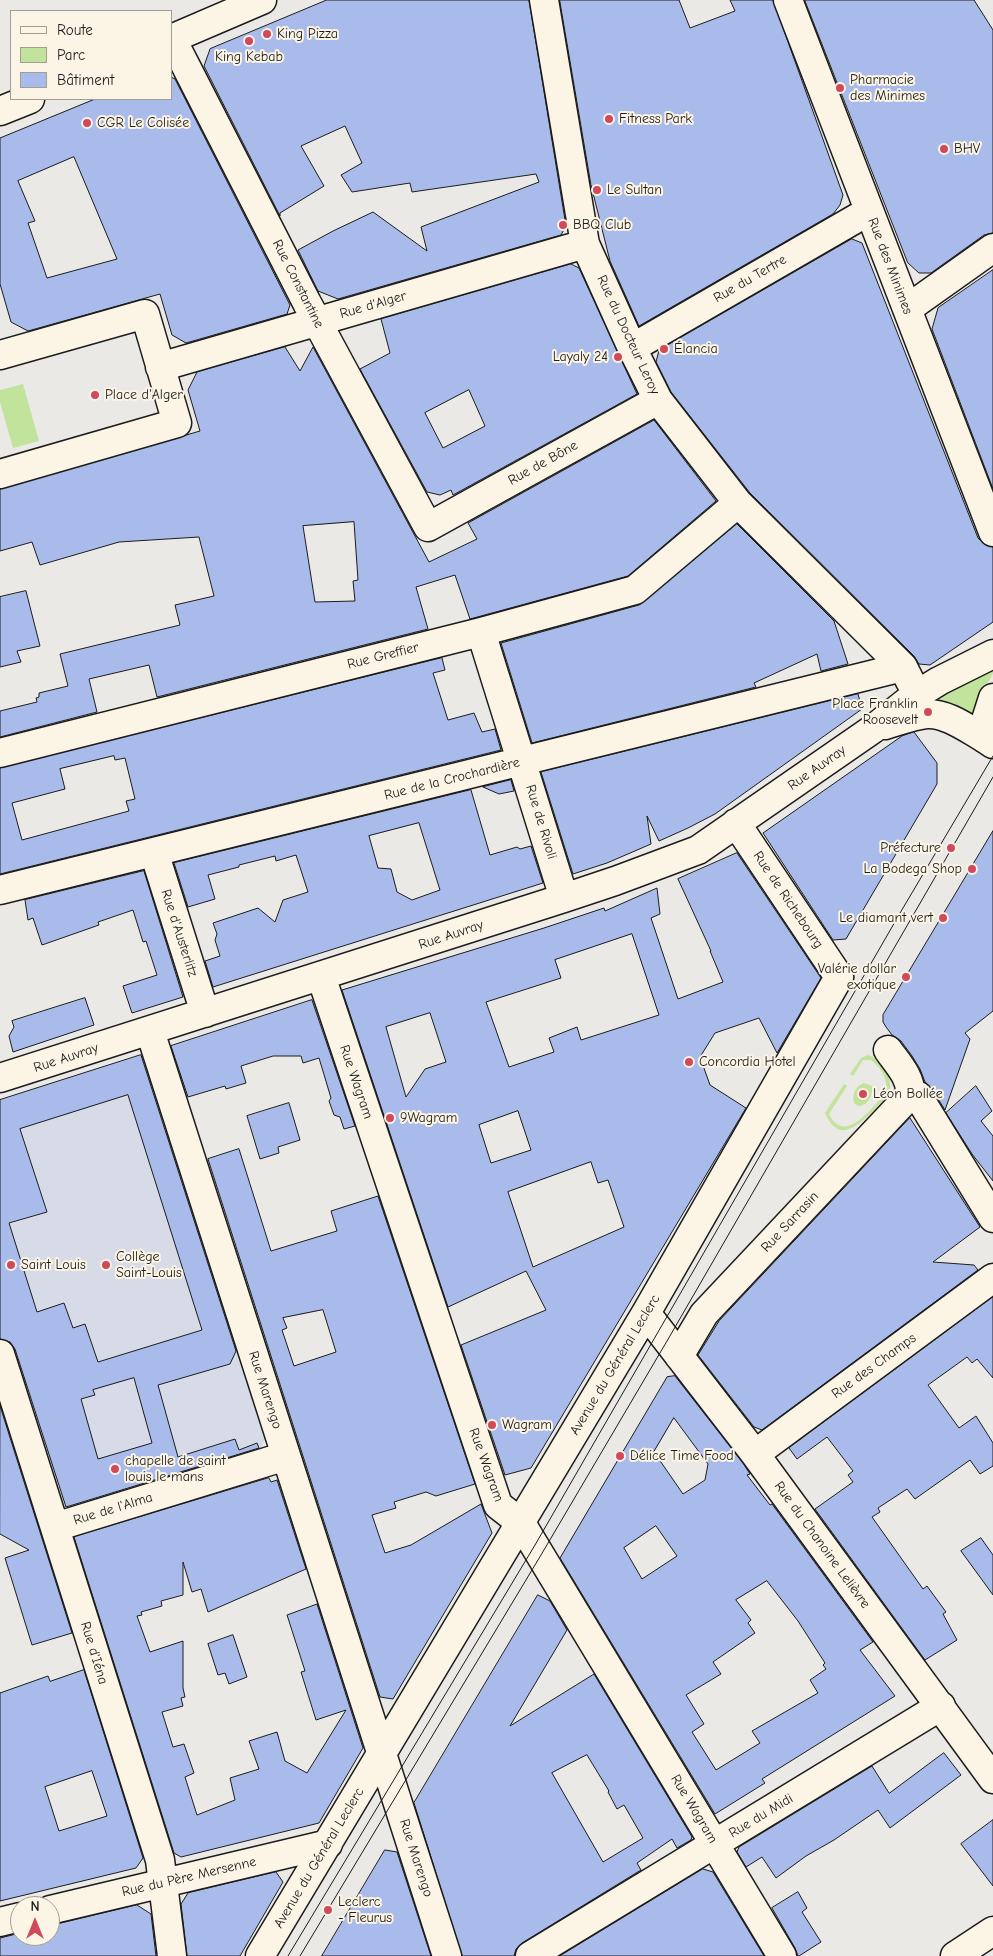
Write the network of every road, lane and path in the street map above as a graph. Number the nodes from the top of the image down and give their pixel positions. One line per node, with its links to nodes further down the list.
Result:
1 (262, 0): 4 (street)
2 (544, 0): 9 (street, Rue du Docteur Leroy)
3 (788, 0): 8 (street, Rue des Minimes)
4 (172, 39)
5 (172, 41): 12 (street, Rue Constantine)
6 (28, 100): 7 (street)
7 (0, 111)
8 (869, 210): 11 (street, Rue des Minimes); 13 (street, Rue du Tertre)
9 (586, 244): 12 (street, Rue d'Alger); 13 (street, Rue du Docteur Leroy)
10 (993, 248): 11 (street)
11 (907, 309): 20 (street, Rue des Minimes)
12 (317, 322): 15 (street, Rue d'Alger); 19 (street, Rue Constantine)
13 (632, 348): 16 (street, Rue du Docteur Leroy)
14 (1, 353): 15 (street)
15 (160, 367): 17 (street)
16 (658, 400): 18 (street, Rue du Docteur Leroy); 19 (street, Rue de Bône)
17 (0, 474)
18 (738, 503): 21 (street, Rue Greffier); 23 (street, Rue du Docteur Leroy)
19 (428, 527)
20 (993, 532)
21 (481, 632): 27 (street, Rue Greffier); 28 (street, Rue de Rivoli)
22 (993, 654): 25 (street)
23 (903, 667): 25 (street, Rue du Docteur Leroy); 28 (street, Rue de la Crochardière)
24 (993, 698): 26 (street)
25 (905, 709): 26 (street); 29 (street, Rue Auvray)
26 (989, 741)
27 (0, 753)
28 (522, 761): 30 (street, Rue de la Crochardière); 32 (street, Rue de Rivoli)
29 (736, 823): 32 (street, Rue Auvray); 34 (street, Rue de Richebourg)
30 (154, 852): 31 (street, Rue de la Crochardière); 35 (street, Rue d'Austerlitz)
31 (0, 890)
32 (564, 898): 33 (street, Rue Auvray)
33 (321, 976): 35 (street, Rue Auvray); 47 (street, Rue Wagram)
34 (839, 977): 42 (street, Avenue du Général Leclerc)
35 (205, 1013): 36 (street, Rue Auvray)
36 (150, 1031): 38 (street, Rue Auvray); 46 (street, Rue Marengo)
37 (888, 1050): 39 (street)
38 (0, 1078)
39 (910, 1095): 40 (street); 44 (street, Rue Sarrasin)
40 (993, 1218)
41 (993, 1278): 45 (street, Rue des Champs)
42 (646, 1313): 44 (street, Rue du Chanoine Lelièvre); 47 (street, Avenue du Général Leclerc)
43 (0, 1354): 48 (street, Rue d'Iéna)
44 (679, 1356): 45 (street, Rue du Chanoine Lelièvre)
45 (755, 1454): 49 (street, Rue du Chanoine Lelièvre)
46 (286, 1456): 48 (street, Rue de l'Alma); 50 (street, Rue Marengo)
47 (521, 1523): 50 (street, Avenue du Général Leclerc); 53 (street, Rue Wagram)
48 (55, 1527): 54 (street, Rue d'Iéna)
49 (941, 1706): 51 (street, Rue du Chanoine Lelièvre); 53 (street, Rue du Midi)
50 (382, 1754): 52 (street, Avenue du Général Leclerc); 59 (street, Rue Marengo)
51 (993, 1779)
52 (328, 1844): 54 (street, Rue du Père Mersenne); 58 (street, Avenue du Général Leclerc)
53 (715, 1844): 60 (street, Rue du Midi); 61 (street, Rue Wagram)
54 (163, 1883): 55 (street, Rue du Père Mersenne); 57 (street, Rue d'Iéna)
55 (60, 1908)
56 (993, 1931): 62 (street)
57 (172, 1956)
58 (260, 1956)
59 (447, 1956)
60 (530, 1956)
61 (782, 1956)
62 (955, 1956)

